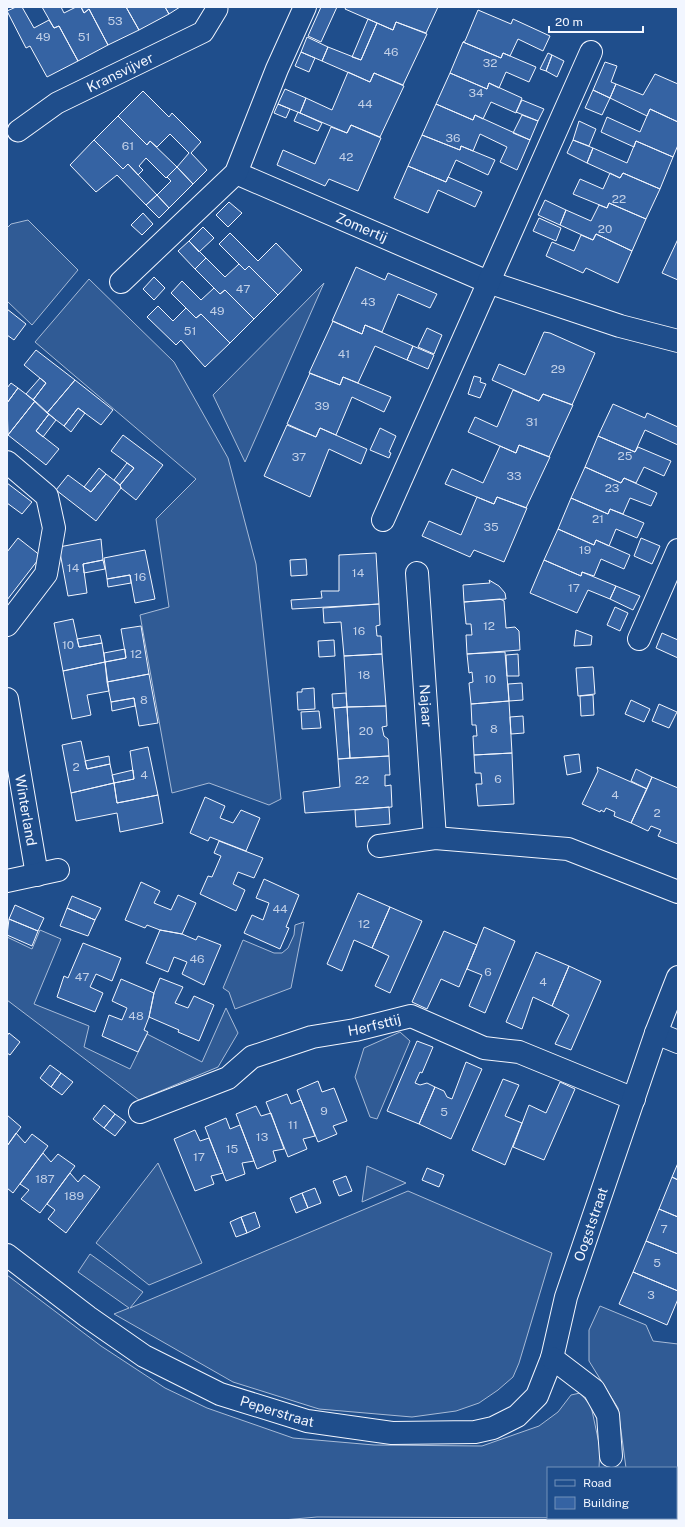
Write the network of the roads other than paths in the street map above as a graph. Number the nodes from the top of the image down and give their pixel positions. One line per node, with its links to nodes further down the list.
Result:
1 (305, 7): 5 (street)
2 (217, 9): 4 (street, Kransvijver)
3 (591, 52): 7 (street)
4 (18, 131)
5 (236, 173): 6 (street); 7 (street, Zomertij)
6 (121, 282)
7 (488, 282): 8 (street, Zomertij); 10 (street)
8 (678, 341)
9 (7, 462): 13 (street)
10 (383, 520)
11 (678, 550): 14 (street)
12 (417, 573): 16 (street, Najaar)
13 (7, 625)
14 (639, 639)
15 (7, 699): 18 (street, Winterland)
16 (435, 838): 17 (street); 19 (street)
17 (379, 846)
18 (7, 881)
19 (678, 892)
20 (678, 977): 21 (street, Oogststraat)
21 (656, 1033): 22 (street); 23 (street, Oogststraat)
22 (678, 1042)
23 (634, 1099): 24 (street, Herfsttij); 26 (street, Oogststraat)
24 (140, 1112)
25 (7, 1255): 26 (street, Peperstraat)
26 (552, 1358): 27 (street)
27 (611, 1456)

